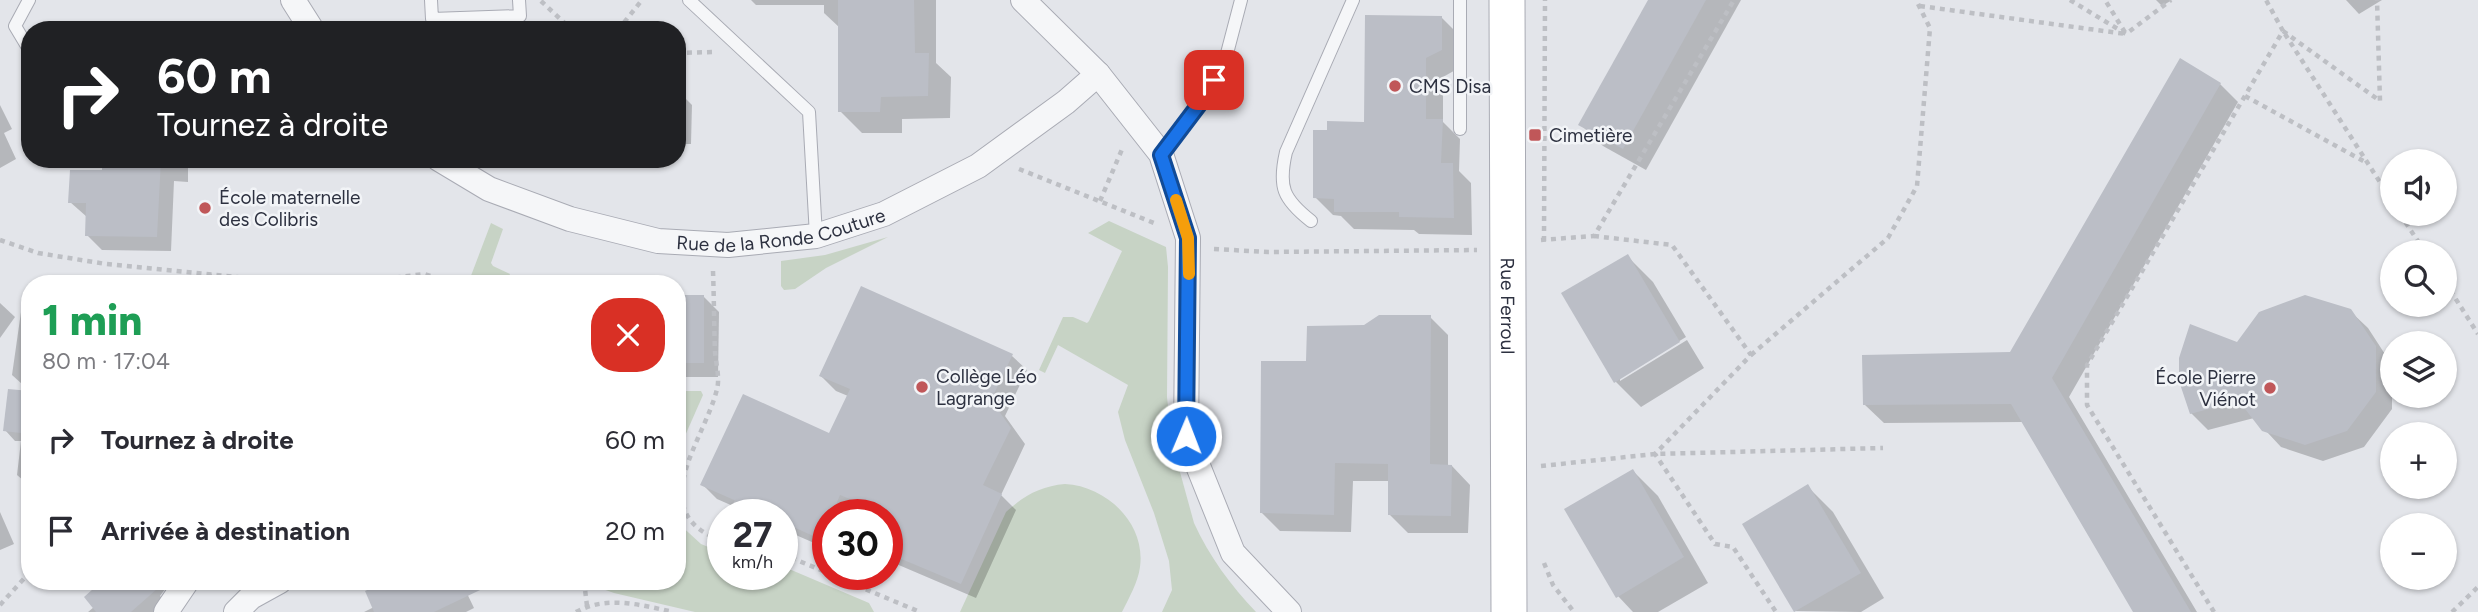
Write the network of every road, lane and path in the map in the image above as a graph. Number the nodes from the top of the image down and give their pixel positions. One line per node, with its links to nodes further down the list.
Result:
1 (29, 0): 28 (lane)
2 (293, 0): 21 (street)
3 (431, 0): 22 (lane)
4 (519, 0): 23 (lane)
5 (540, 0): 24 (path)
6 (642, 0): 25 (path)
7 (689, 0): 41 (lane)
8 (1023, 0): 29 (street)
9 (1241, 0): 33 (lane)
10 (1353, 0): 40 (lane)
11 (1460, 0): 32 (lane)
12 (1507, 0): 45 (street, Rue Ferroul)
13 (1734, 0): 42 (path)
14 (1916, 0): 20 (path)
15 (2070, 0): 27 (path)
16 (2105, 0): 27 (path)
17 (2171, 0): 27 (path)
18 (2266, 0): 26 (path)
19 (2377, 0): 26 (path)
20 (1919, 6): 27 (path); 51 (path)
21 (306, 21)
22 (446, 21)
23 (486, 21)
24 (562, 21)
25 (625, 21)
26 (2283, 31): 30 (path); 34 (path)
27 (2126, 34)
28 (21, 36)
29 (1098, 74): 31 (street); 41 (street, Rue de la Ronde Couture)
30 (2245, 96): 34 (path); 74 (path)
31 (1135, 121): 33 (street); 38 (path)
32 (1460, 130)
33 (1161, 155): 43 (street)
34 (2368, 163): 37 (path)
35 (465, 168): 41 (street, Rue de la Ronde Couture)
36 (1025, 172): 38 (path)
37 (2380, 182)
38 (1100, 201): 39 (path)
39 (1147, 219)
40 (1311, 221)
41 (816, 236)
42 (1594, 236): 45 (path); 51 (path)
43 (1188, 238): 45 (path); 71 (street)
44 (0, 240): 47 (path)
45 (1508, 250): 55 (street, Rue Ferroul)
46 (713, 267): 54 (path)
47 (210, 273): 48 (path)
48 (226, 275)
49 (2457, 301): 50 (path)
50 (2478, 334)
51 (1751, 355): 53 (path)
52 (1883, 448): 53 (path)
53 (1655, 454): 55 (path); 73 (path)
54 (686, 468)
55 (1508, 470): 72 (street, Rue Ferroul)
56 (686, 513): 57 (path)
57 (707, 531)
58 (21, 582): 64 (path)
59 (2478, 587): 75 (path)
60 (181, 590): 66 (street)
61 (264, 590): 67 (street)
62 (585, 590): 65 (path)
63 (868, 590): 70 (path)
64 (0, 605)
65 (587, 606): 68 (path); 69 (path)
66 (166, 612)
67 (236, 612)
68 (576, 612)
69 (673, 612)
70 (920, 612)
71 (1289, 612)
72 (1509, 612)
73 (1776, 612)
74 (2214, 612)
75 (2452, 612)

